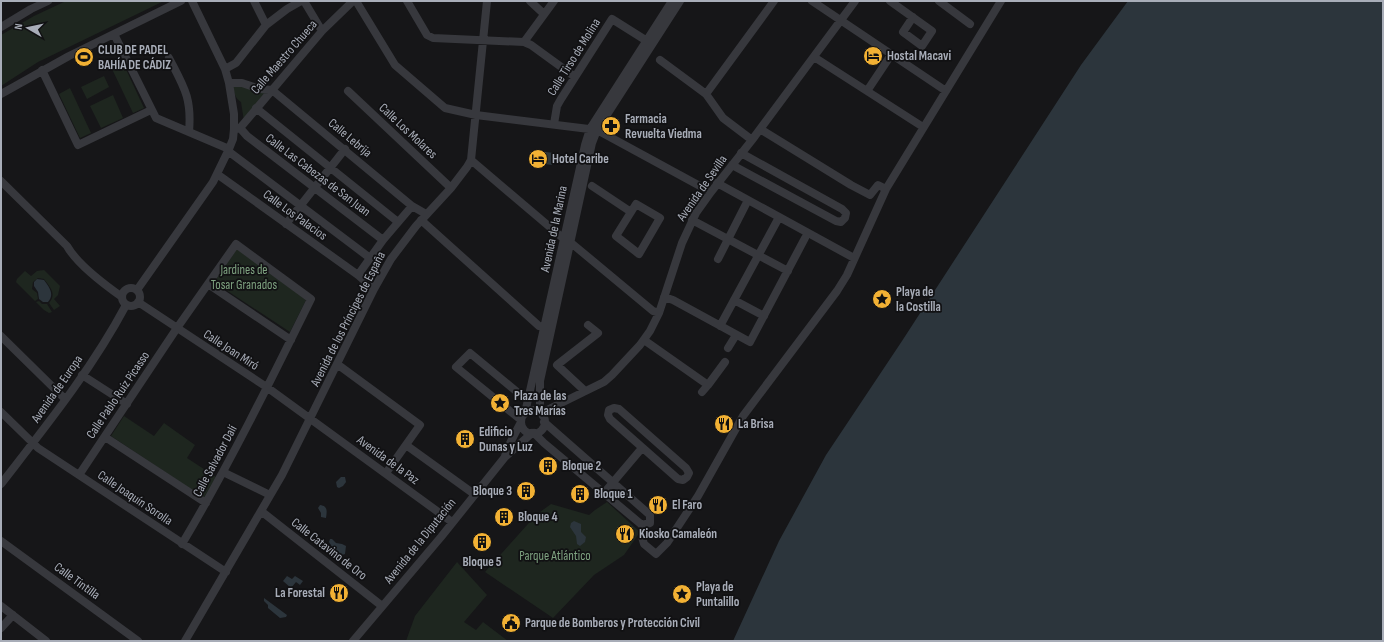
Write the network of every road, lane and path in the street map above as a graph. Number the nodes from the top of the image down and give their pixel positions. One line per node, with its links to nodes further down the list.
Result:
1 (48, 1): 23 (street)
2 (181, 1): 26 (street)
3 (192, 1): 34 (street)
4 (254, 1): 24 (street)
5 (303, 1): 24 (street); 25 (street)
6 (355, 1): 25 (street, Calle Maestro Chueca); 46 (street)
7 (407, 1): 27 (street)
8 (487, 1): 27 (street, Avenida de los Príncipes de España)
9 (530, 1): 19 (street)
10 (554, 1): 19 (street)
11 (672, 1): 28 (street, Avenida de la Marina)
12 (680, 1): 51 (street, Avenida de la Marina)
13 (774, 1): 43 (street)
14 (812, 1): 21 (street)
15 (856, 1): 21 (street, Avenida de Sevilla)
16 (890, 1): 20 (street)
17 (939, 1): 22 (street)
18 (1001, 1): 39 (street)
19 (544, 14): 29 (street)
20 (913, 17)
21 (841, 20): 30 (street); 31 (street, Avenida de Sevilla)
22 (970, 24)
23 (2, 25)
24 (266, 25): 34 (street)
25 (322, 31): 38 (street, Calle Maestro Chueca)
26 (114, 34): 35 (street); 45 (street)
27 (483, 41): 29 (street); 46 (street, Avenida de los Príncipes de España)
28 (647, 41): 36 (street, Calle Tirso de Molina); 51 (street, Avenida de la Marina)
29 (524, 42): 36 (street)
30 (891, 55): 39 (street); 41 (street)
31 (814, 57): 41 (street); 50 (street, Avenida de Sevilla)
32 (169, 58): 52 (street)
33 (660, 60): 43 (street)
34 (225, 69): 37 (street)
35 (42, 70): 42 (street); 45 (street)
36 (575, 77): 47 (street, Calle Tirso de Molina)
37 (229, 83): 38 (street); 49 (street)
38 (272, 90): 44 (street, Calle Maestro Chueca); 54 (street, Calle Lebrija)
39 (946, 90): 48 (street)
40 (348, 91): 65 (street, Calle Los Molares)
41 (867, 91): 48 (street)
42 (1, 94)
43 (706, 94): 53 (street)
44 (256, 108): 49 (street, Calle Maestro Chueca); 59 (street)
45 (151, 110): 52 (street)
46 (476, 115): 47 (street); 57 (street, Avenida de los Príncipes de España)
47 (554, 124): 51 (street)
48 (923, 127): 66 (street)
49 (237, 128): 55 (street); 64 (street, Calle Las Cabezas de San Juan)
50 (760, 129): 53 (street, Avenida de Sevilla); 66 (street)
51 (594, 130): 67 (street); 80 (street, Avenida de la Marina)
52 (188, 132): 55 (street)
53 (752, 140): 56 (street, Avenida de Sevilla)
54 (345, 149): 59 (street); 70 (street, Calle Lebrija)
55 (228, 150): 60 (street); 69 (street)
56 (741, 153): 58 (street, Avenida de Sevilla); 58 (street)
57 (471, 160): 65 (street, Avenida de los Príncipes de España); 80 (street)
58 (732, 165): 62 (street, Avenida de Sevilla)
59 (330, 167): 64 (street); 75 (street)
60 (217, 174): 76 (street, Calle Los Palacios); 89 (street)
61 (1, 181): 91 (street)
62 (718, 183): 67 (street, Avenida de Sevilla); 83 (street)
63 (592, 186): 71 (street)
64 (315, 188): 69 (street); 79 (street, Calle Las Cabezas de San Juan)
65 (451, 188): 72 (street, Avenida de los Príncipes de España)
66 (886, 189): 83 (street)
67 (711, 192): 73 (street, Avenida de Sevilla)
68 (746, 204): 78 (street)
69 (301, 206): 76 (street); 82 (street)
70 (412, 206): 72 (street, Calle Lebrija); 75 (street)
71 (631, 212): 71 (street)
72 (424, 217): 88 (street, Avenida de los Príncipes de España); 99 (street, Calle Lebrija)
73 (692, 220): 78 (street); 90 (street, Avenida de Sevilla)
74 (777, 221): 81 (street)
75 (398, 222): 79 (street)
76 (286, 224): 86 (street, Calle Los Palacios)
77 (805, 238): 85 (street)
78 (728, 239): 81 (street); 84 (street)
79 (383, 240): 82 (street)
80 (567, 240): 95 (street); 99 (street, Avenida de la Marina); 117 (street, Avenida de la Marina)
81 (758, 255): 85 (street); 93 (street)
82 (370, 258): 86 (street)
83 (854, 258): 137 (street)
84 (718, 259)
85 (788, 271): 96 (street)
86 (358, 275): 88 (street, Calle Los Palacios)
87 (208, 284): 92 (street, Calle Pablo Ruiz Picasso); 100 (street, Calle Pablo Ruiz Picasso); 103 (street)
88 (374, 289): 107 (street, Avenida de los Príncipes de España)
89 (137, 290): 91 (street); 94 (street)
90 (664, 297): 95 (street, Avenida de Sevilla); 98 (street)
91 (124, 298): 94 (street); 108 (street, Avenida de Europa)
92 (311, 299): 103 (street, Calle Salvador Dalí)
93 (734, 300): 96 (street); 98 (street)
94 (138, 302): 100 (street, Calle Joan Miró)
95 (659, 313): 104 (street, Avenida de Sevilla)
96 (764, 316): 101 (street)
97 (588, 325): 111 (street)
98 (720, 326): 101 (street)
99 (545, 327): 113 (street, Avenida de la Marina)
100 (177, 328): 110 (street, Calle Joan Miró); 115 (street, Calle Pablo Ruiz Picasso)
101 (736, 335): 105 (street)
102 (1, 336): 114 (street)
103 (291, 340): 110 (street, Calle Salvador Dalí)
104 (644, 340): 109 (street); 111 (street, Avenida de Sevilla)
105 (728, 348)
106 (725, 362): 109 (street)
107 (337, 364): 118 (street, Avenida de los Príncipes de España); 123 (street)
108 (82, 375): 114 (street, Avenida de Europa); 115 (street)
109 (708, 385): 112 (street)
110 (268, 388): 118 (street, Calle Joan Miró); 126 (street, Calle Salvador Dalí)
111 (585, 392): 117 (street, Avenida de Sevilla)
112 (702, 392)
113 (528, 397): 119 (street, Avenida de la Marina); 119 (street)
114 (65, 399): 122 (street, Avenida de Europa)
115 (126, 404): 121 (street, Calle Pablo Ruiz Picasso)
116 (1, 412): 122 (street, Calle Joaquín Sorolla)
117 (542, 417): 119 (street); 120 (street); 129 (street)
118 (311, 418): 127 (street, Avenida de la Paz); 133 (street, Avenida de los Príncipes de España)
119 (523, 418): 120 (street); 125 (street, Avenida de la Diputación)
120 (533, 433): 125 (street, Avenida de la Diputación); 131 (street)
121 (105, 437): 128 (street, Calle Pablo Ruiz Picasso); 134 (street)
122 (33, 443): 128 (street, Calle Joaquín Sorolla); 130 (street, Avenida de Europa)
123 (406, 445): 127 (street); 132 (street)
124 (642, 448): 124 (street); 129 (street)
125 (505, 456): 132 (street, Avenida de la Diputación)
126 (223, 472): 133 (street); 134 (street, Calle Salvador Dalí)
127 (386, 473): 136 (street, Avenida de la Paz)
128 (79, 475): 139 (street, Calle Joaquín Sorolla)
129 (614, 482): 131 (street); 137 (street)
130 (1, 484)
131 (604, 493): 137 (street)
132 (474, 494): 136 (street, Avenida de la Diputación)
133 (270, 495): 135 (street, Avenida de los Príncipes de España)
134 (206, 503): 139 (street, Calle Salvador Dalí)
135 (261, 511): 140 (street, Avenida de los Príncipes de España); 142 (street, Calle Catavino de Oro)
136 (452, 522): 142 (street, Avenida de la Diputación)
137 (642, 525)
138 (1, 541): 146 (street, Calle Tintilla)
139 (182, 544): 140 (street, Calle Joaquín Sorolla)
140 (226, 572): 147 (street, Avenida de los Príncipes de España)
141 (1, 606): 143 (street)
142 (382, 606): 148 (street, Avenida de la Diputación)
143 (13, 615): 144 (street); 145 (street)
144 (1, 628)
145 (46, 641)
146 (138, 641)
147 (185, 641)
148 (353, 641)

